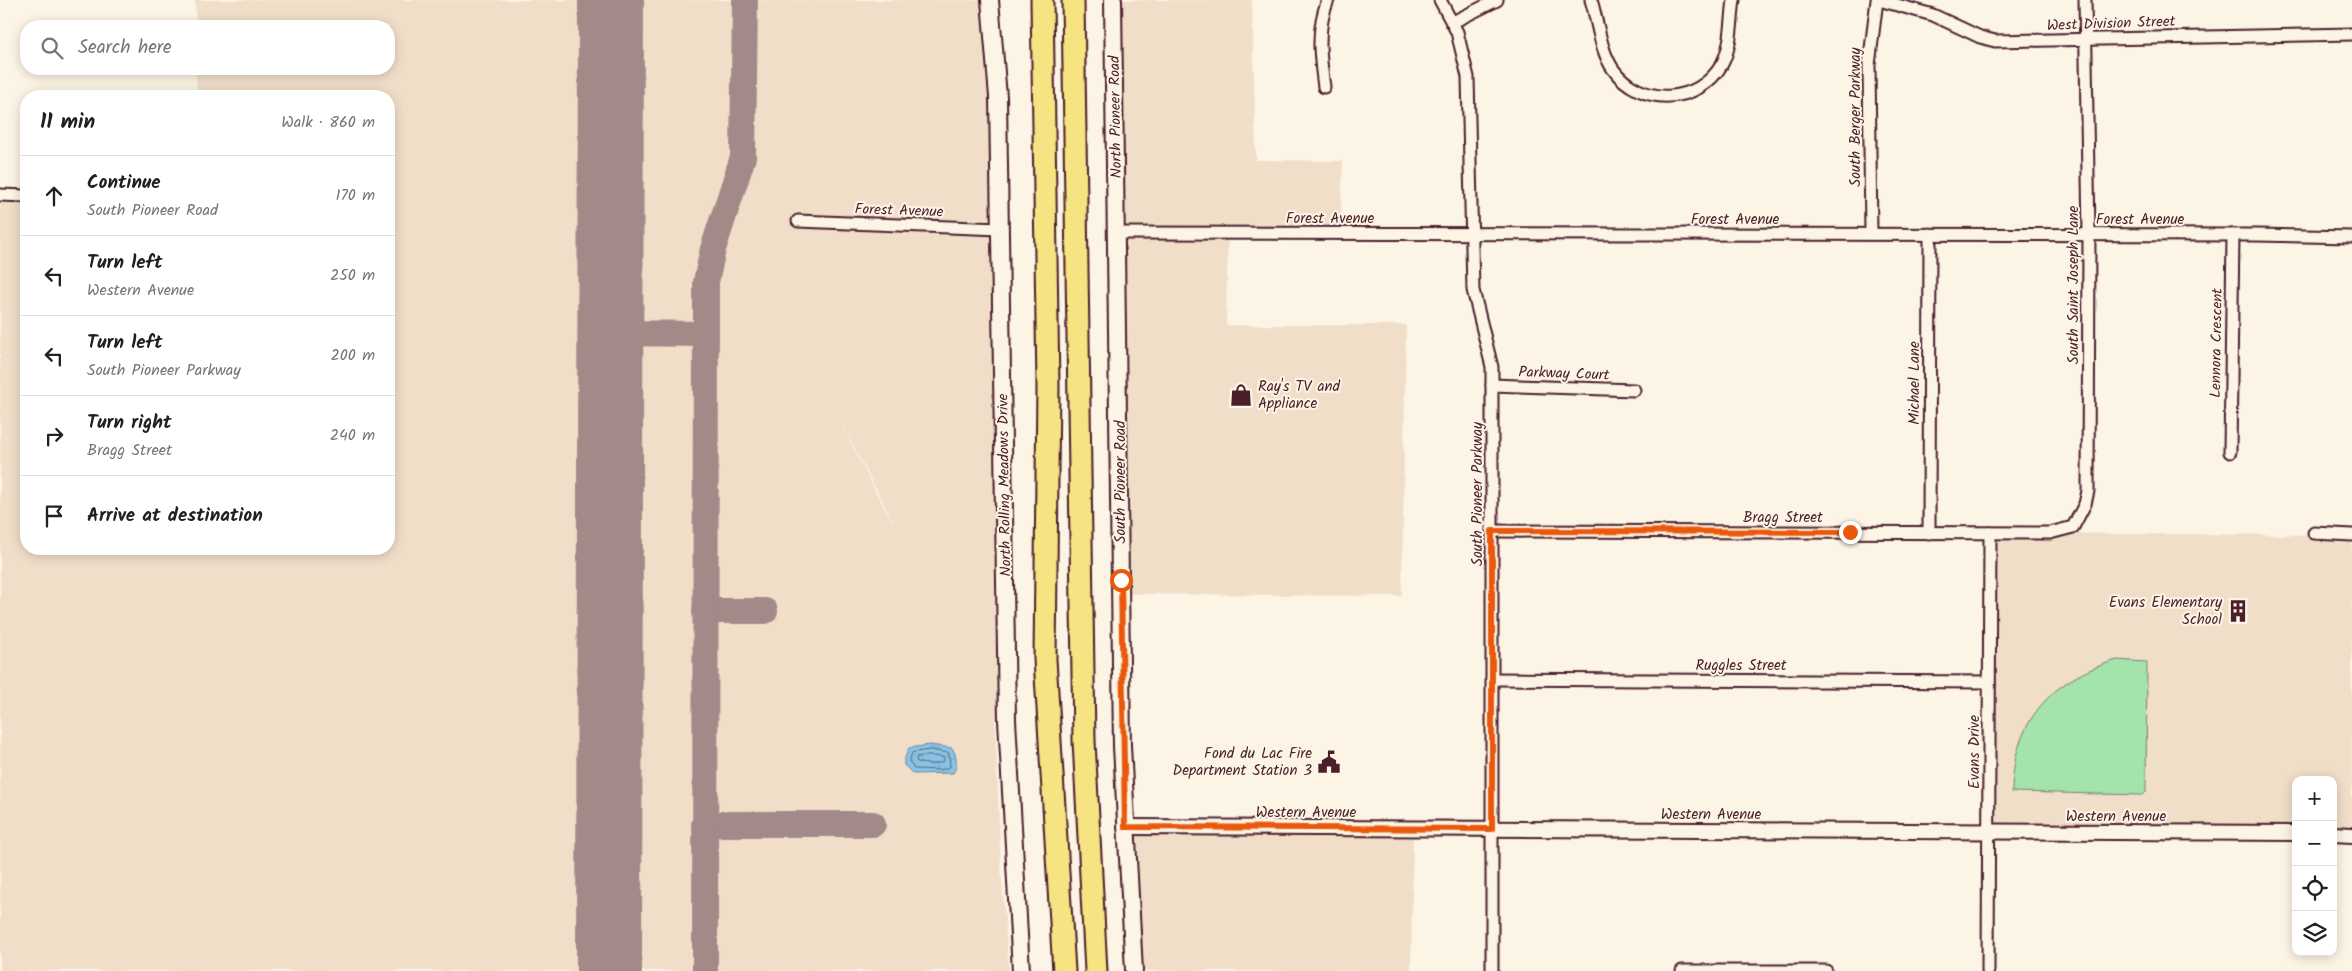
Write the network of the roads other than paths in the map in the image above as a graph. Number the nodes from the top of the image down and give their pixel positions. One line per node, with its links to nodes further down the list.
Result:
1 (990, 0): 19 (main road, North Rolling Meadows Drive)
2 (1042, 0): 45 (highway)
3 (1073, 0): 46 (highway)
4 (1113, 0): 20 (main road, North Pioneer Road)
5 (1328, 0): 15 (street)
6 (1440, 0): 12 (street, South Pioneer Parkway)
7 (1497, 0): 12 (street)
8 (1591, 0): 9 (street)
9 (1734, 0)
10 (1878, 0): 14 (street, West Division Street); 22 (street, South Berger Parkway)
11 (2085, 0): 14 (street, South Saint Joseph Lane)
12 (1453, 22): 21 (street, South Pioneer Parkway)
13 (2352, 34): 14 (street, West Division Street)
14 (2085, 39): 24 (street, South Saint Joseph Lane)
15 (1324, 87)
16 (0, 195): 17 (street)
17 (20, 196)
18 (798, 221): 19 (street, Forest Avenue)
19 (1000, 230): 44 (main road, North Rolling Meadows Drive)
20 (1117, 233): 21 (street, Forest Avenue); 38 (main road, South Pioneer Road)
21 (1473, 234): 22 (street, Forest Avenue); 27 (street, South Pioneer Parkway)
22 (1871, 234): 23 (street, Forest Avenue)
23 (1930, 234): 24 (street, Forest Avenue); 32 (street, Michael Lane)
24 (2089, 234): 25 (street, Forest Avenue); 30 (street, South Saint Joseph Lane)
25 (2233, 234): 26 (street, Forest Avenue); 29 (street, Lennora Crescent)
26 (2352, 237)
27 (1492, 385): 28 (street, Parkway Court); 31 (street, South Pioneer Parkway)
28 (1634, 390)
29 (2230, 452)
30 (2073, 527): 33 (street, Bragg Street)
31 (1492, 531): 32 (street, Bragg Street); 36 (street, South Pioneer Parkway)
32 (1929, 533): 33 (street, Bragg Street)
33 (1990, 533): 37 (street, Evans Drive)
34 (2314, 533): 35 (street)
35 (2352, 535)
36 (1492, 679): 37 (street, Ruggles Street); 39 (street, South Pioneer Parkway)
37 (1989, 682): 40 (street, Evans Drive)
38 (1125, 827): 39 (street, Western Avenue); 47 (main road, South Pioneer Road)
39 (1492, 829): 40 (street, Western Avenue); 48 (street, South Pioneer Parkway)
40 (1989, 832): 41 (street, Western Avenue); 51 (street, Evans Drive)
41 (2292, 833)
42 (2337, 834): 43 (street)
43 (2352, 835)
44 (1021, 971)
45 (1064, 971)
46 (1096, 971)
47 (1134, 971)
48 (1492, 971)
49 (1682, 971): 50 (street)
50 (1826, 971)
51 (1988, 971)

